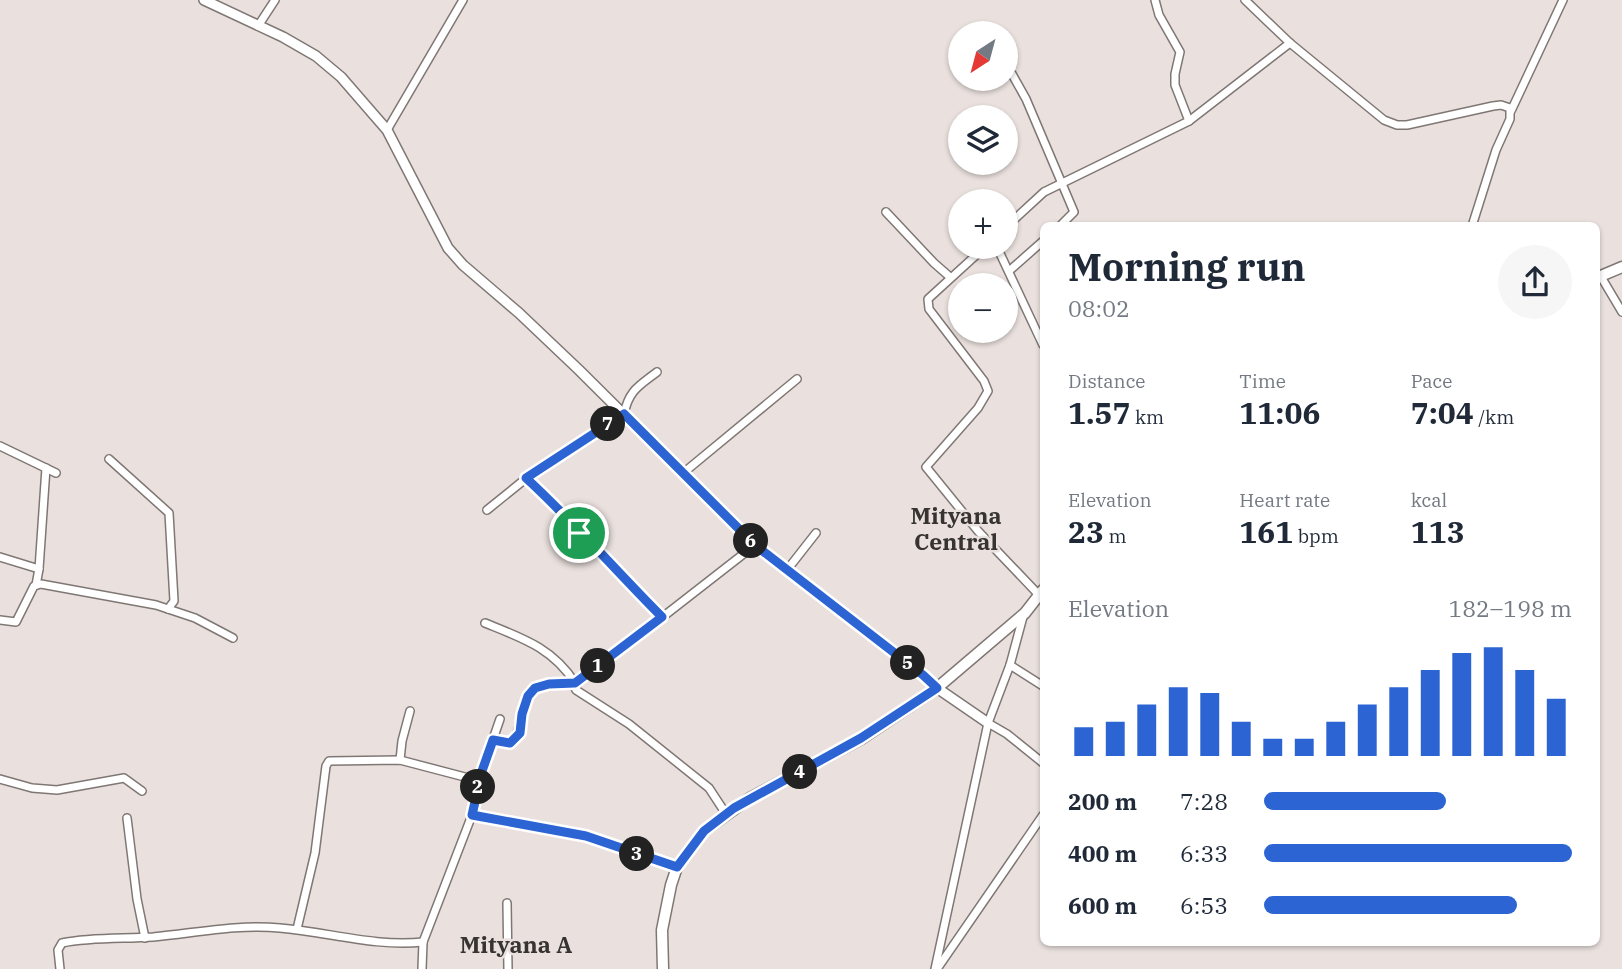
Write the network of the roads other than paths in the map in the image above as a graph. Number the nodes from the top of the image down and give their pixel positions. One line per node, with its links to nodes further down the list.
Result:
1 (204, 0): 7 (street)
2 (275, 0): 7 (street)
3 (463, 0): 12 (street)
4 (1155, 0): 11 (street)
5 (1245, 0): 8 (street)
6 (1563, 0): 10 (street)
7 (258, 26): 12 (street)
8 (1290, 43): 10 (street); 11 (street)
9 (1018, 85): 13 (street)
10 (1511, 111): 17 (street)
11 (1189, 121): 13 (street)
12 (387, 130): 34 (street)
13 (1063, 183): 15 (street); 16 (street)
14 (886, 212): 25 (street)
15 (1018, 216)
16 (1064, 222)
17 (1473, 222)
18 (1040, 244): 22 (street)
19 (971, 259): 23 (street)
20 (1003, 259): 22 (street)
21 (1622, 267): 24 (main road)
22 (1009, 271): 30 (street)
23 (956, 273)
24 (1600, 275)
25 (948, 276)
26 (1600, 279): 28 (street)
27 (948, 280): 29 (street)
28 (1622, 312)
29 (948, 332)
30 (1040, 338)
31 (956, 343): 48 (street)
32 (657, 372): 34 (street)
33 (797, 379): 39 (street)
34 (624, 414): 39 (street); 40 (street)
35 (0, 446): 37 (street)
36 (109, 459): 50 (street)
37 (46, 468): 38 (street); 45 (street)
38 (56, 473)
39 (682, 474): 43 (street)
40 (526, 478): 41 (street); 52 (street)
41 (487, 510)
42 (816, 533): 46 (street)
43 (755, 545): 46 (street); 52 (street)
44 (0, 557): 45 (street)
45 (39, 569): 47 (street)
46 (787, 570): 59 (street)
47 (36, 585): 50 (street); 53 (street)
48 (1040, 592)
49 (1040, 594): 51 (main road)
50 (168, 610): 55 (street)
51 (1025, 612): 56 (street); 59 (main road)
52 (662, 617): 57 (street)
53 (0, 620)
54 (485, 623): 57 (street)
55 (233, 638)
56 (1010, 665): 58 (street); 62 (street)
57 (575, 683): 63 (street); 69 (street)
58 (1040, 684)
59 (937, 688): 62 (street); 69 (main road)
60 (410, 711): 64 (street)
61 (500, 719): 63 (street)
62 (988, 723): 65 (street); 82 (street)
63 (493, 740): 67 (street)
64 (400, 760): 67 (street); 75 (street)
65 (1040, 761)
66 (0, 779): 68 (street)
67 (480, 781): 70 (street)
68 (142, 791)
69 (726, 814): 73 (main road)
70 (472, 815): 73 (street); 77 (street)
71 (127, 818): 76 (street)
72 (1040, 819): 82 (street)
73 (677, 867): 81 (main road)
74 (507, 903): 80 (street)
75 (297, 929): 76 (street); 77 (street)
76 (145, 938): 78 (street)
77 (423, 942): 79 (street)
78 (60, 969)
79 (422, 969)
80 (508, 969)
81 (663, 969)
82 (936, 969)

